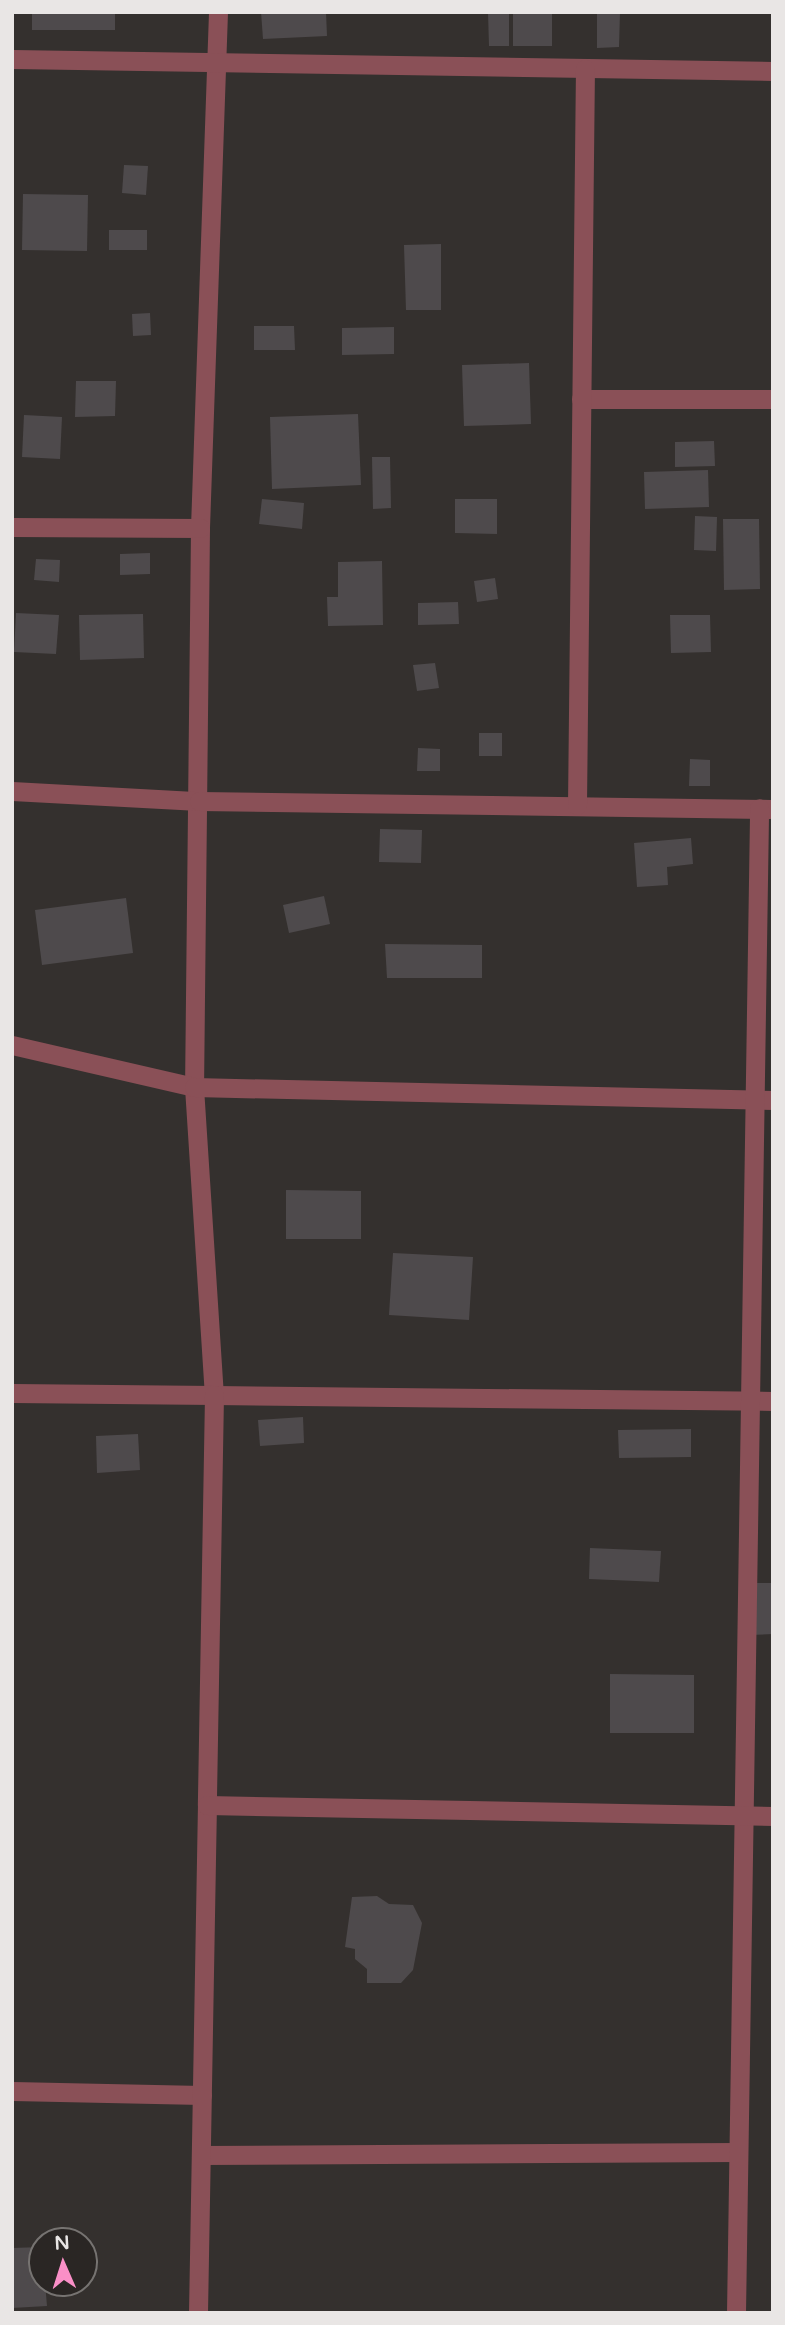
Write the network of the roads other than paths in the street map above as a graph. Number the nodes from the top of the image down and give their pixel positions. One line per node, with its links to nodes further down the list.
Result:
1 (218, 12): 3 (street)
2 (12, 58): 3 (street)
3 (215, 61): 4 (street); 9 (street)
4 (584, 69): 5 (street); 6 (street)
5 (773, 71)
6 (581, 399): 7 (street); 12 (street)
7 (773, 399)
8 (12, 527): 9 (street)
9 (200, 528): 11 (street)
10 (12, 791): 11 (street)
11 (199, 801): 12 (street); 15 (street)
12 (577, 805): 13 (street)
13 (766, 808): 16 (street)
14 (12, 1045): 15 (street)
15 (194, 1087): 16 (street); 18 (street)
16 (764, 1100): 19 (street)
17 (12, 1393): 18 (street)
18 (214, 1395): 19 (street); 21 (street)
19 (750, 1401): 20 (street); 22 (street)
20 (773, 1401)
21 (207, 1805): 22 (street); 25 (street)
22 (744, 1816): 23 (street); 26 (street)
23 (773, 1816)
24 (12, 2091): 25 (street)
25 (202, 2095): 27 (street)
26 (738, 2152): 27 (street); 29 (street)
27 (201, 2155): 28 (street)
28 (198, 2313)
29 (736, 2313)

